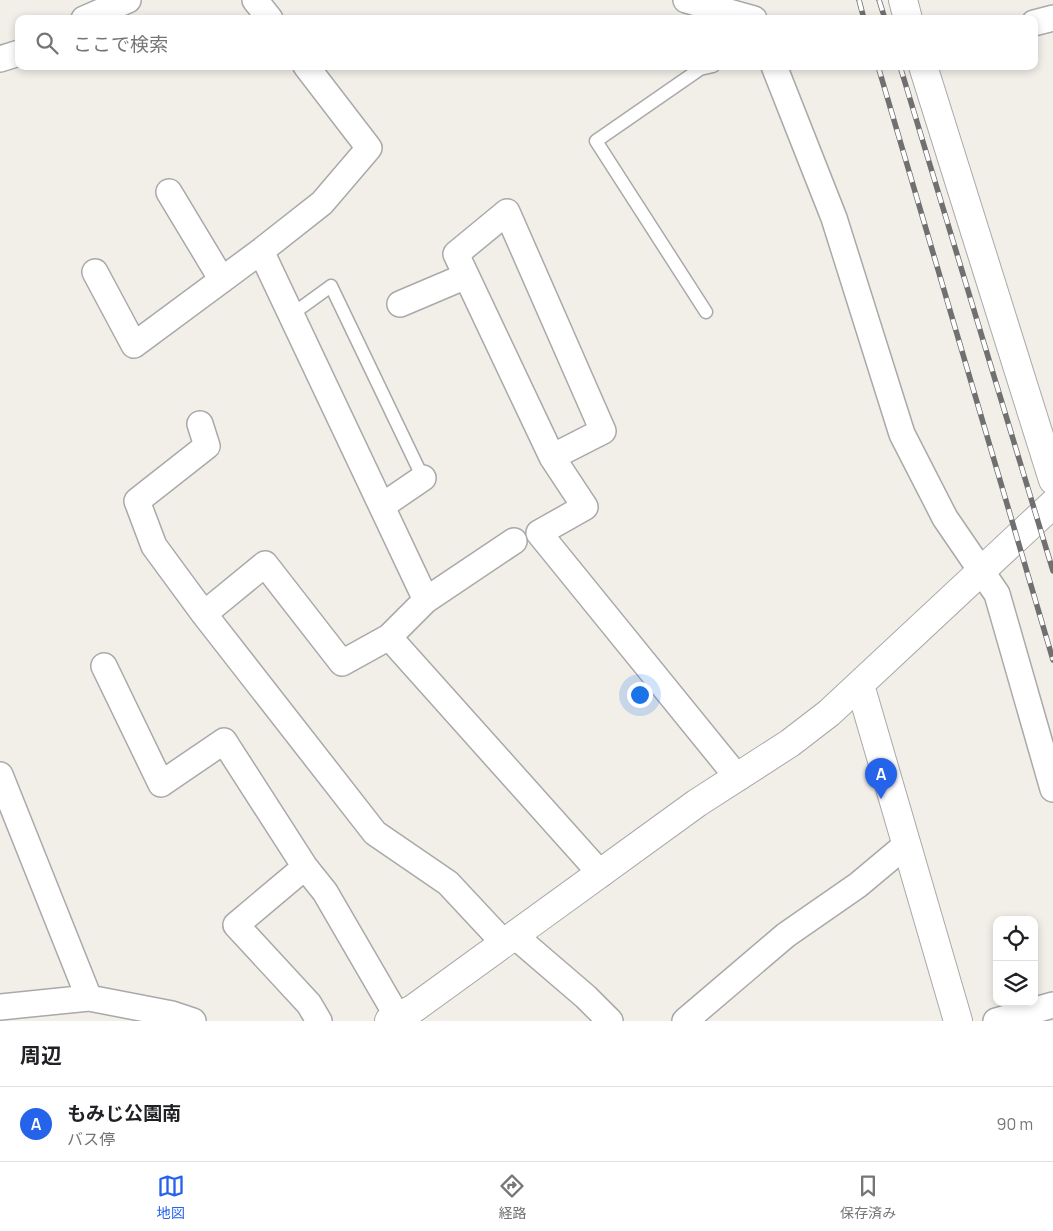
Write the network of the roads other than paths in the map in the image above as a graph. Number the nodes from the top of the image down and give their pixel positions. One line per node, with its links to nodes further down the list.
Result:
1 (125, 0): 5 (street)
2 (255, 0): 6 (street)
3 (686, 0): 7 (street)
4 (903, 0): 8 (street)
5 (93, 15)
6 (267, 15)
7 (740, 15)
8 (907, 15)
9 (1053, 18): 10 (street)
10 (1038, 22)
11 (15, 54): 12 (street)
12 (0, 58)
13 (309, 70): 18 (street)
14 (700, 70): 23 (lane)
15 (776, 70): 32 (street)
16 (924, 70): 28 (street)
17 (168, 192): 21 (street)
18 (261, 251): 21 (street); 24 (street)
19 (95, 272): 21 (street)
20 (466, 276): 22 (street); 26 (street); 26 (street)
21 (222, 280)
22 (400, 304)
23 (706, 312)
24 (291, 315): 27 (lane); 30 (street)
25 (200, 424): 34 (street)
26 (552, 457): 39 (street)
27 (423, 478): 30 (street)
28 (1053, 480)
29 (1053, 504): 32 (street)
30 (382, 506): 33 (street)
31 (514, 540): 33 (street)
32 (981, 570): 37 (street); 40 (street)
33 (426, 600): 35 (street)
34 (204, 614): 35 (street); 44 (street)
35 (389, 637): 43 (street)
36 (104, 666): 42 (street)
37 (860, 685): 39 (street); 41 (street)
38 (0, 776): 45 (street)
39 (738, 778): 43 (street)
40 (1053, 789)
41 (907, 844): 52 (street); 53 (street)
42 (305, 868): 48 (street); 50 (street)
43 (601, 874): 44 (street)
44 (510, 940): 48 (street); 51 (street)
45 (88, 998): 47 (street); 49 (street)
46 (1053, 1005): 54 (street)
47 (0, 1008)
48 (405, 1017)
49 (193, 1021)
50 (319, 1021)
51 (610, 1021)
52 (685, 1021)
53 (958, 1021)
54 (996, 1021)

